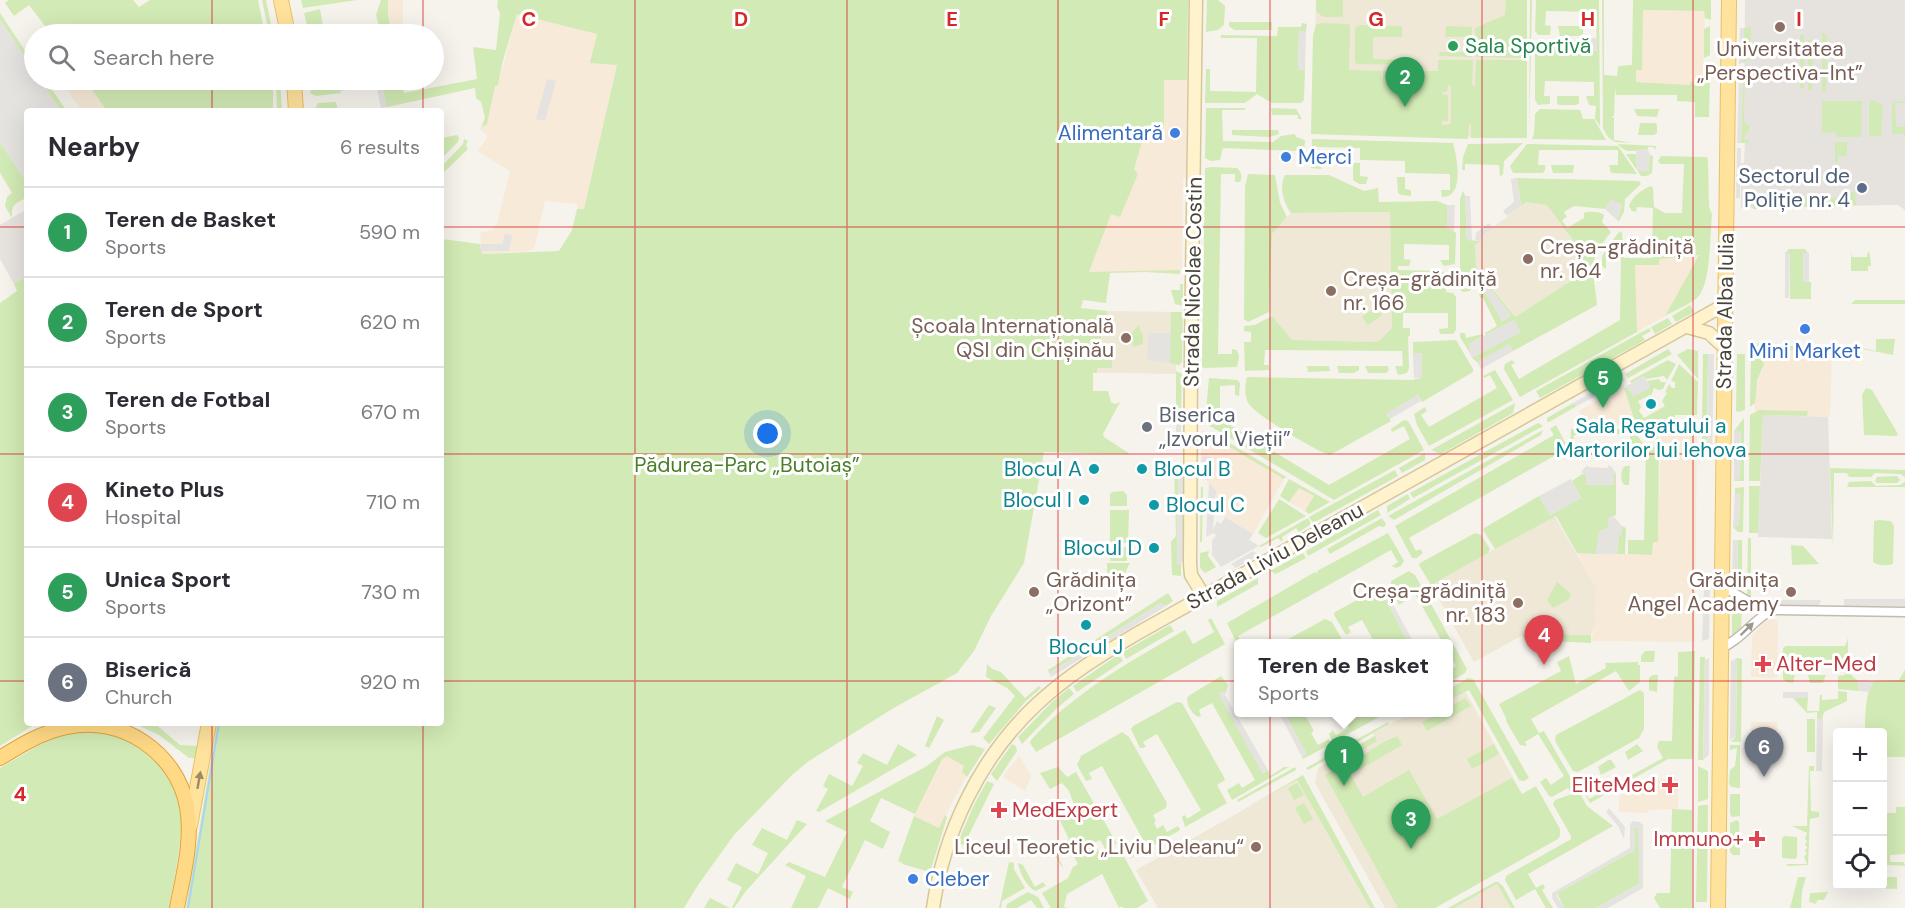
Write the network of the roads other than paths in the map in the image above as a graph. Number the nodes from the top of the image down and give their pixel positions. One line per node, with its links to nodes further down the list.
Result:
1 (281, 0): 4 (main road)
2 (1196, 0): 11 (main road, Strada Nicolae Costin)
3 (1729, 0): 7 (main road, Strada Alba Iulia)
4 (286, 24)
5 (295, 90): 6 (main road)
6 (296, 108)
7 (1724, 305): 8 (main road, Strada Liviu Deleanu); 9 (main road, Strada Alba Iulia)
8 (1687, 327): 9 (main road); 11 (main road, Strada Liviu Deleanu)
9 (1724, 346): 10 (main road, Strada Alba Iulia)
10 (1722, 586): 12 (street); 14 (main road, Strada Alba Iulia)
11 (1204, 596): 23 (main road, Strada Liviu Deleanu)
12 (1772, 610): 13 (street); 14 (street, one-way to 12)
13 (1905, 612)
14 (1721, 648): 24 (main road, Strada Alba Iulia)
15 (50, 726): 19 (main road)
16 (74, 726): 19 (highway)
17 (96, 726): 21 (highway)
18 (208, 726): 21 (main road, one-way to 18)
19 (33, 739): 20 (highway)
20 (1, 757)
21 (188, 837): 22 (highway)
22 (177, 908)
23 (933, 908)
24 (1718, 908)

